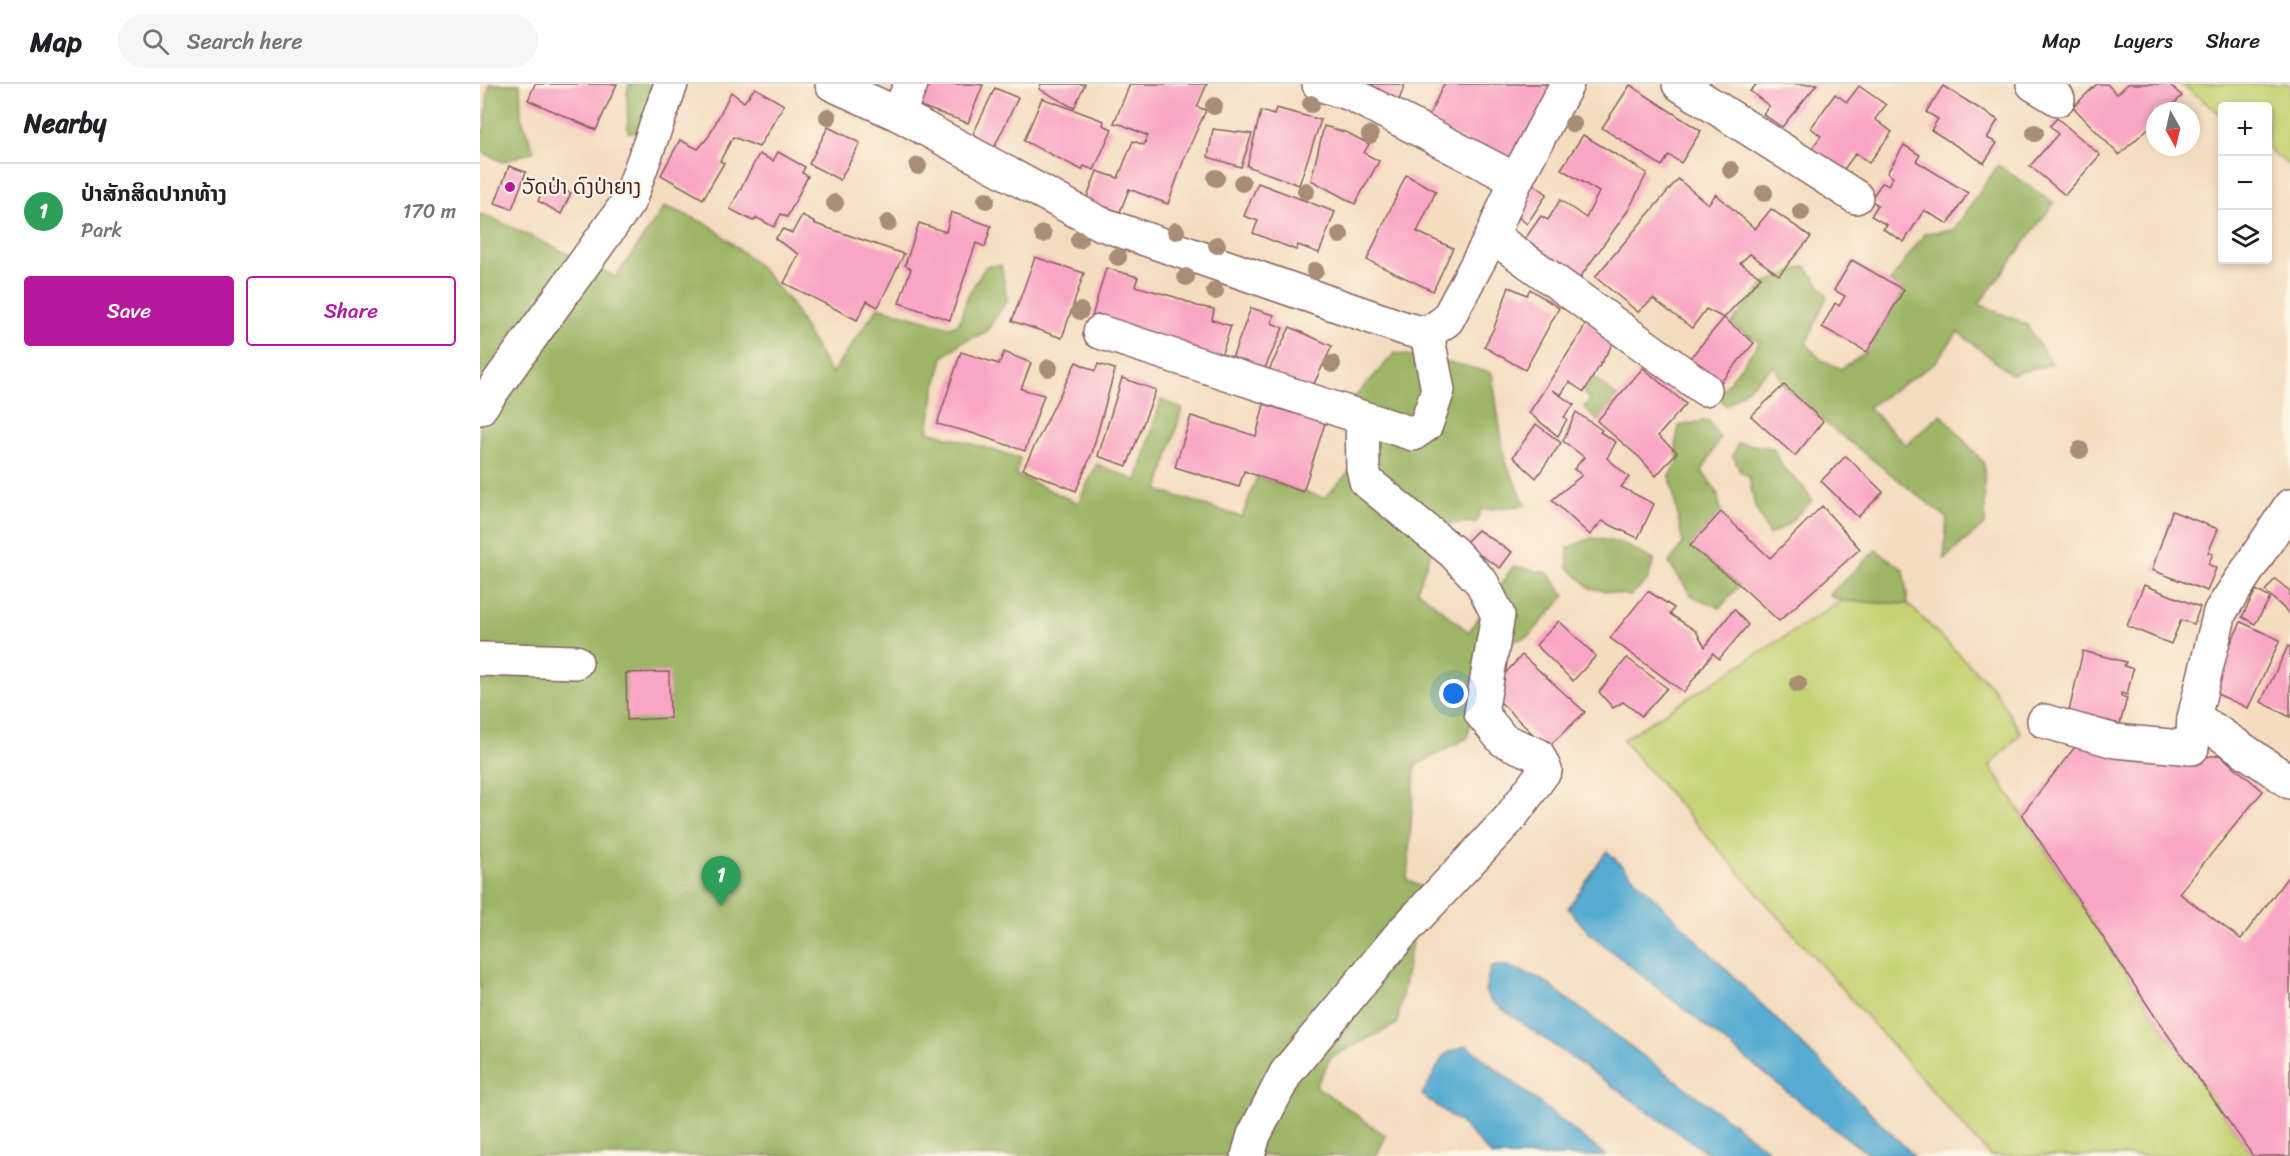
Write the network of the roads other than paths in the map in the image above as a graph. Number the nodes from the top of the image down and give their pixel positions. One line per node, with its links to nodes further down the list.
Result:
1 (671, 84): 14 (street)
2 (832, 84): 7 (street)
3 (911, 84): 7 (street)
4 (1319, 84): 8 (street)
5 (1567, 84): 8 (street)
6 (1679, 84): 9 (street)
7 (898, 114): 12 (street)
8 (1516, 180): 10 (street)
9 (1856, 197)
10 (1492, 236): 12 (street); 13 (street)
11 (1100, 332): 15 (street)
12 (1427, 334): 15 (street)
13 (1706, 389)
14 (480, 408)
15 (1362, 419): 22 (street)
16 (2290, 506): 19 (street)
17 (480, 659): 18 (street)
18 (576, 662)
19 (2194, 718): 20 (street); 21 (street)
20 (2044, 721)
21 (2290, 782)
22 (1248, 1156)

